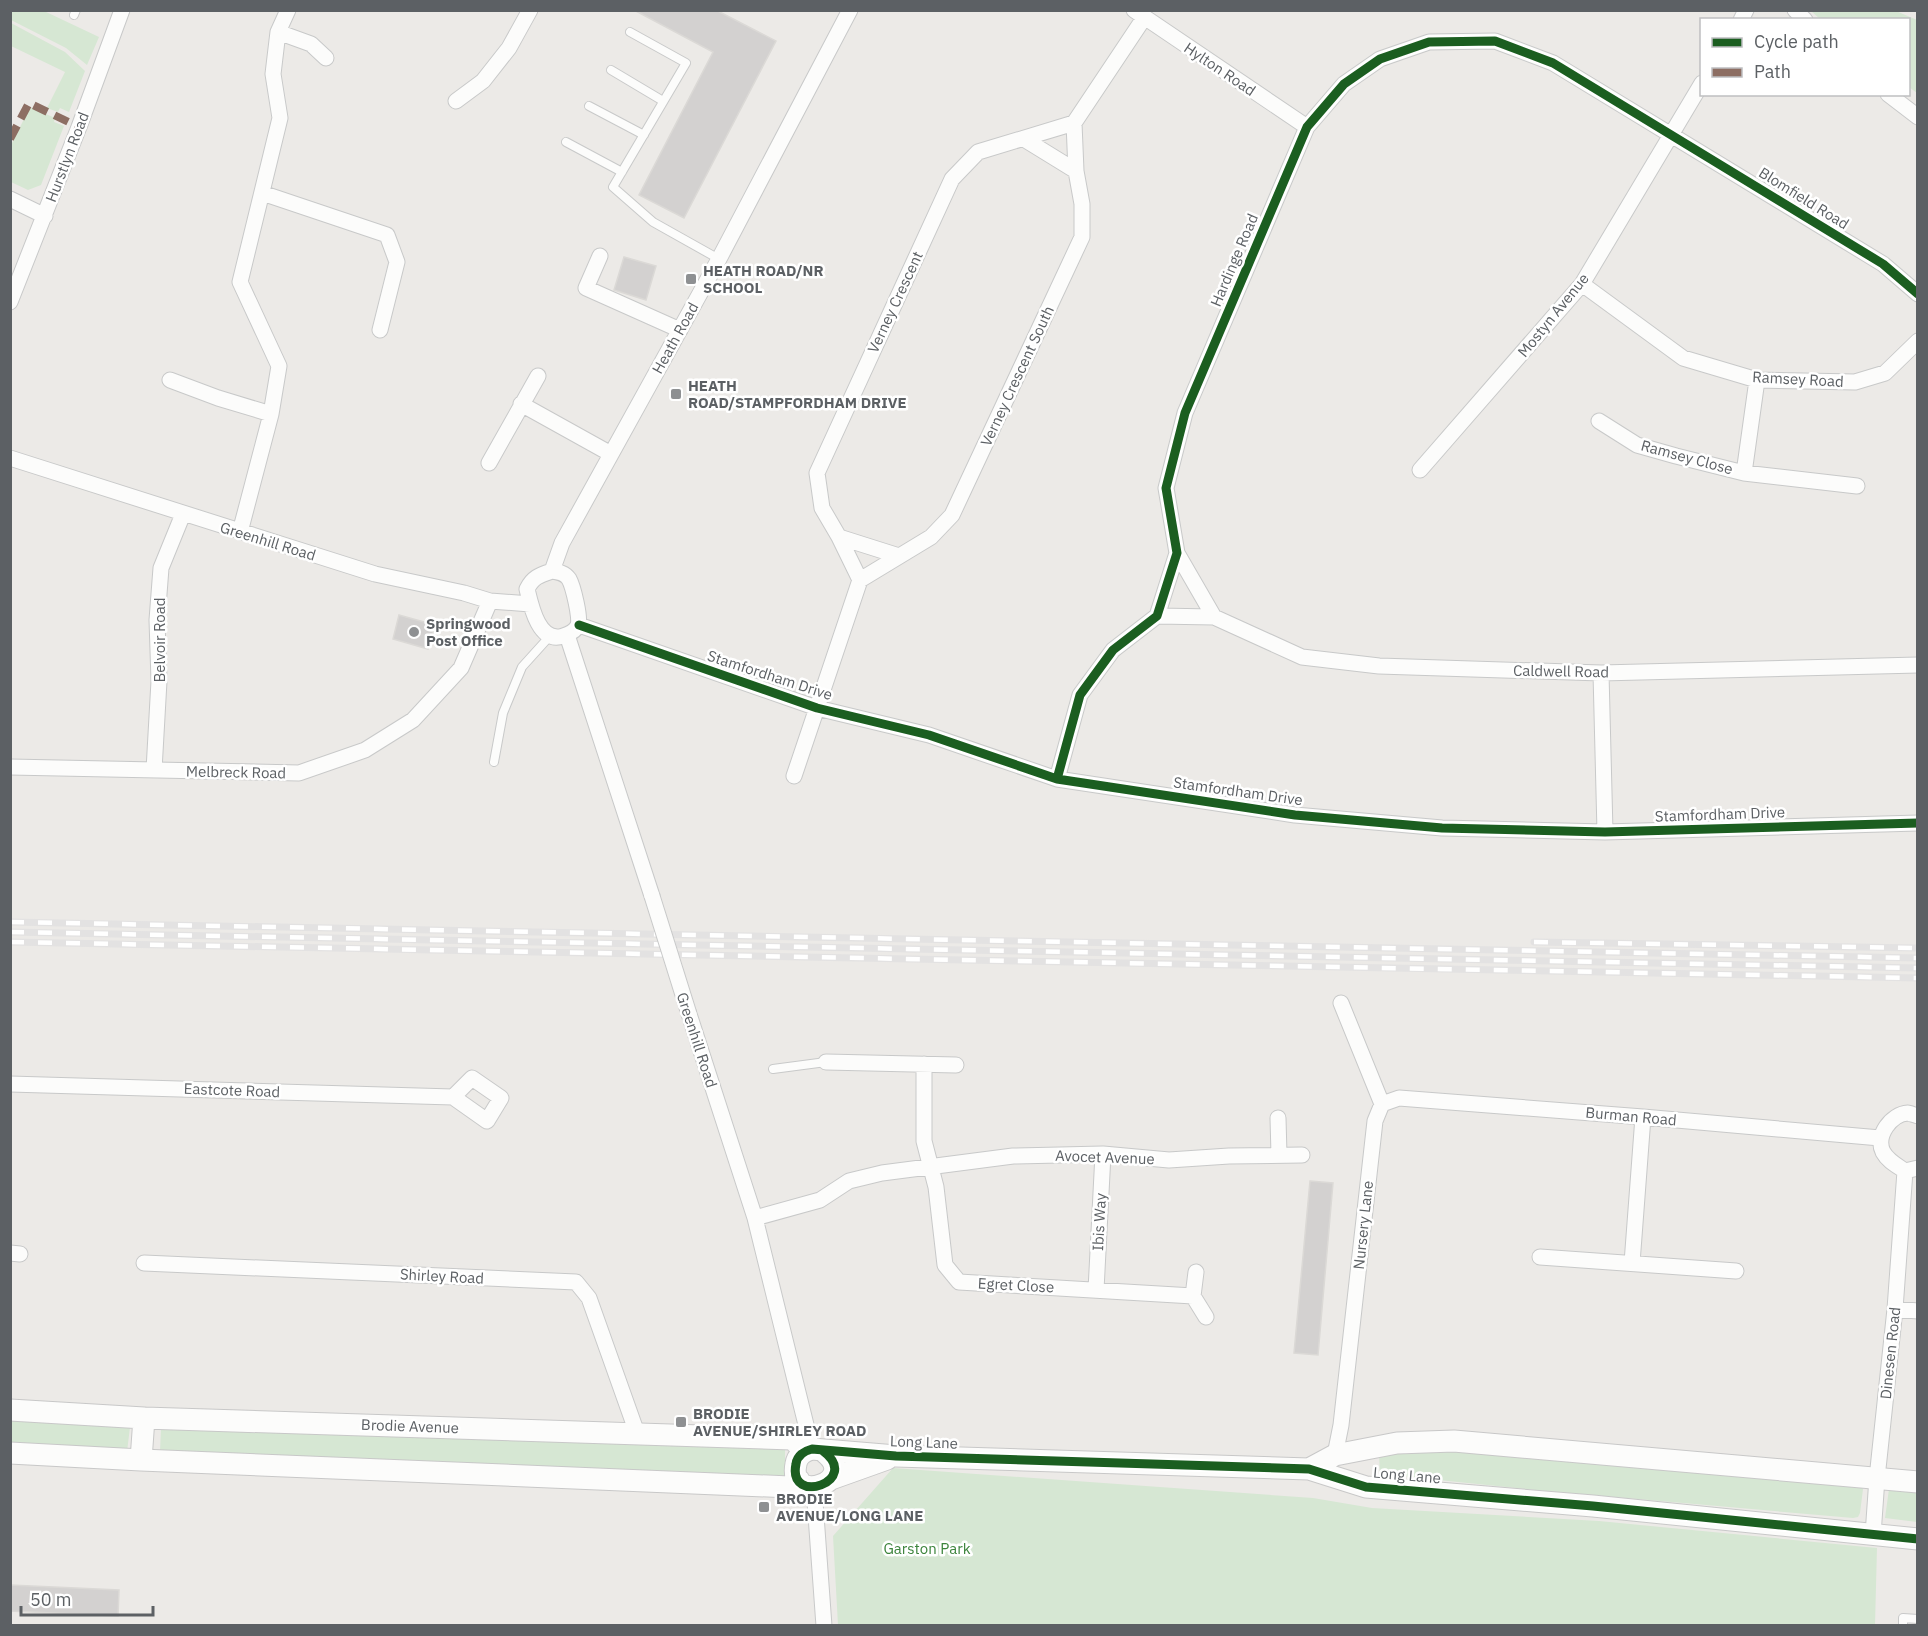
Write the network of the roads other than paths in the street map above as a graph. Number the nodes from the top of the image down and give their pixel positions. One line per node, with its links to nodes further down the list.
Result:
1 (122, 10): 26 (street, Hurstlyn Road)
2 (288, 10): 6 (street)
3 (530, 10): 12 (street)
4 (850, 10): 28 (street, Heath Road)
5 (1139, 14): 16 (street); 17 (street, Hylton Road)
6 (278, 32): 8 (street); 24 (street)
7 (630, 32): 13 (lane)
8 (326, 58)
9 (610, 70): 13 (lane)
10 (1700, 85): 18 (street, Mostyn Avenue)
11 (1891, 96): 15 (street)
12 (456, 101)
13 (663, 101): 19 (lane)
14 (589, 106): 19 (lane)
15 (1917, 117)
16 (1074, 123): 20 (street, Verney Crescent); 22 (street, Verney Crescent South)
17 (1307, 127): 18 (street, Hardinge Road); 50 (street, Hardinge Road)
18 (1670, 134): 29 (street, Mostyn Avenue); 30 (street, Blomfield Road)
19 (644, 135): 23 (lane)
20 (1024, 139): 22 (street); 49 (street, Verney Crescent)
21 (566, 142): 23 (lane)
22 (1076, 171): 51 (street, Verney Crescent South)
23 (622, 172): 28 (lane)
24 (262, 193): 32 (street); 39 (street)
25 (10, 199): 26 (street)
26 (45, 216): 31 (street, Hurstlyn Road)
27 (600, 256): 33 (street)
28 (719, 259): 33 (street, Heath Road)
29 (1582, 284): 37 (street, Ramsey Road); 44 (street, Mostyn Avenue)
30 (1917, 294)
31 (10, 302)
32 (380, 330)
33 (680, 330): 41 (street, Heath Road)
34 (1917, 341): 37 (street, Ramsey Road)
35 (538, 376): 38 (street)
36 (170, 380): 39 (street)
37 (1757, 380): 45 (street, Ramsey Close)
38 (521, 404): 41 (street); 43 (street)
39 (271, 414): 48 (street)
40 (1599, 421): 45 (street, Ramsey Close)
41 (611, 454): 52 (street, Heath Road)
42 (10, 458): 47 (street, Greenhill Road)
43 (489, 463)
44 (1420, 470)
45 (1744, 473): 46 (street, Ramsey Close)
46 (1857, 486)
47 (183, 514): 48 (street, Greenhill Road); 65 (street, Belvoir Road)
48 (240, 532): 54 (street, Greenhill Road)
49 (839, 537): 51 (street); 53 (street, Verney Crescent)
50 (1177, 553): 56 (street, Hardinge Road); 57 (street)
51 (899, 556): 53 (street, Verney Crescent South)
52 (552, 571): 55 (street); 58 (street)
53 (860, 580): 62 (street)
54 (490, 601): 55 (street, Greenhill Road); 65 (street, Melbreck Road)
55 (530, 604): 59 (street)
56 (1157, 616): 57 (street, Caldwell Road); 67 (street)
57 (1214, 616): 61 (street, Caldwell Road)
58 (573, 630): 59 (street); 62 (street, Stamfordham Drive); 87 (street, Greenhill Road, bridge)
59 (550, 636): 63 (lane)
60 (1917, 665): 61 (street, Caldwell Road)
61 (1601, 673): 69 (street)
62 (817, 708): 66 (street); 67 (street, Stamfordham Drive)
63 (494, 762)
64 (10, 767): 65 (street, Melbreck Road)
65 (154, 770)
66 (794, 776)
67 (1057, 779): 69 (street, Stamfordham Drive)
68 (1917, 823): 69 (street, Stamfordham Drive)
69 (1605, 832)
70 (1341, 1003): 77 (street)
71 (826, 1062): 72 (street); 74 (lane)
72 (924, 1064): 73 (street); 85 (street)
73 (956, 1065)
74 (773, 1069)
75 (10, 1084): 76 (street, Eastcote Road)
76 (453, 1097)
77 (1382, 1104): 79 (street, Burman Road); 103 (street, Nursery Lane)
78 (1917, 1116): 81 (street)
79 (1644, 1117): 81 (street, Burman Road); 90 (street)
80 (1278, 1118): 83 (street)
81 (1880, 1138): 86 (street)
82 (1103, 1154): 83 (street, Avocet Avenue); 85 (street, Avocet Avenue); 93 (street, Ibis Way)
83 (1279, 1155): 84 (street, Avocet Avenue)
84 (1302, 1155)
85 (931, 1167): 87 (street, Avocet Avenue); 93 (street, Egret Close)
86 (1911, 1169): 95 (street, Dinesen Road)
87 (755, 1218): 101 (street, Greenhill Road)
88 (1540, 1257): 90 (street)
89 (144, 1263): 100 (street, Shirley Road)
90 (1632, 1263): 91 (street)
91 (1736, 1271)
92 (1196, 1272): 94 (street)
93 (1096, 1290): 94 (street, Egret Close)
94 (1193, 1296): 97 (street)
95 (1895, 1309): 96 (street); 107 (street, Dinesen Road)
96 (1917, 1311)
97 (1206, 1317)
98 (10, 1410): 99 (street, Brodie Avenue)
99 (144, 1418): 100 (street, Brodie Avenue); 105 (street)
100 (637, 1433): 101 (street, Brodie Avenue)
101 (814, 1450): 104 (street, Long Lane); 108 (street); 108 (street)
102 (10, 1453): 105 (street)
103 (1335, 1455): 106 (street, Long Lane); 107 (street, Long Lane)
104 (896, 1456): 106 (street, Long Lane); 108 (street, Long Lane)
105 (141, 1460): 108 (street)
106 (1309, 1468): 110 (street, Long Lane)
107 (1877, 1478): 109 (street, Long Lane); 110 (street, Dinesen Road)
108 (815, 1482): 113 (street)
109 (1917, 1482)
110 (1873, 1535): 111 (street, Long Lane)
111 (1917, 1539)
112 (1917, 1619): 114 (lane)
113 (824, 1626)
114 (1903, 1626)

